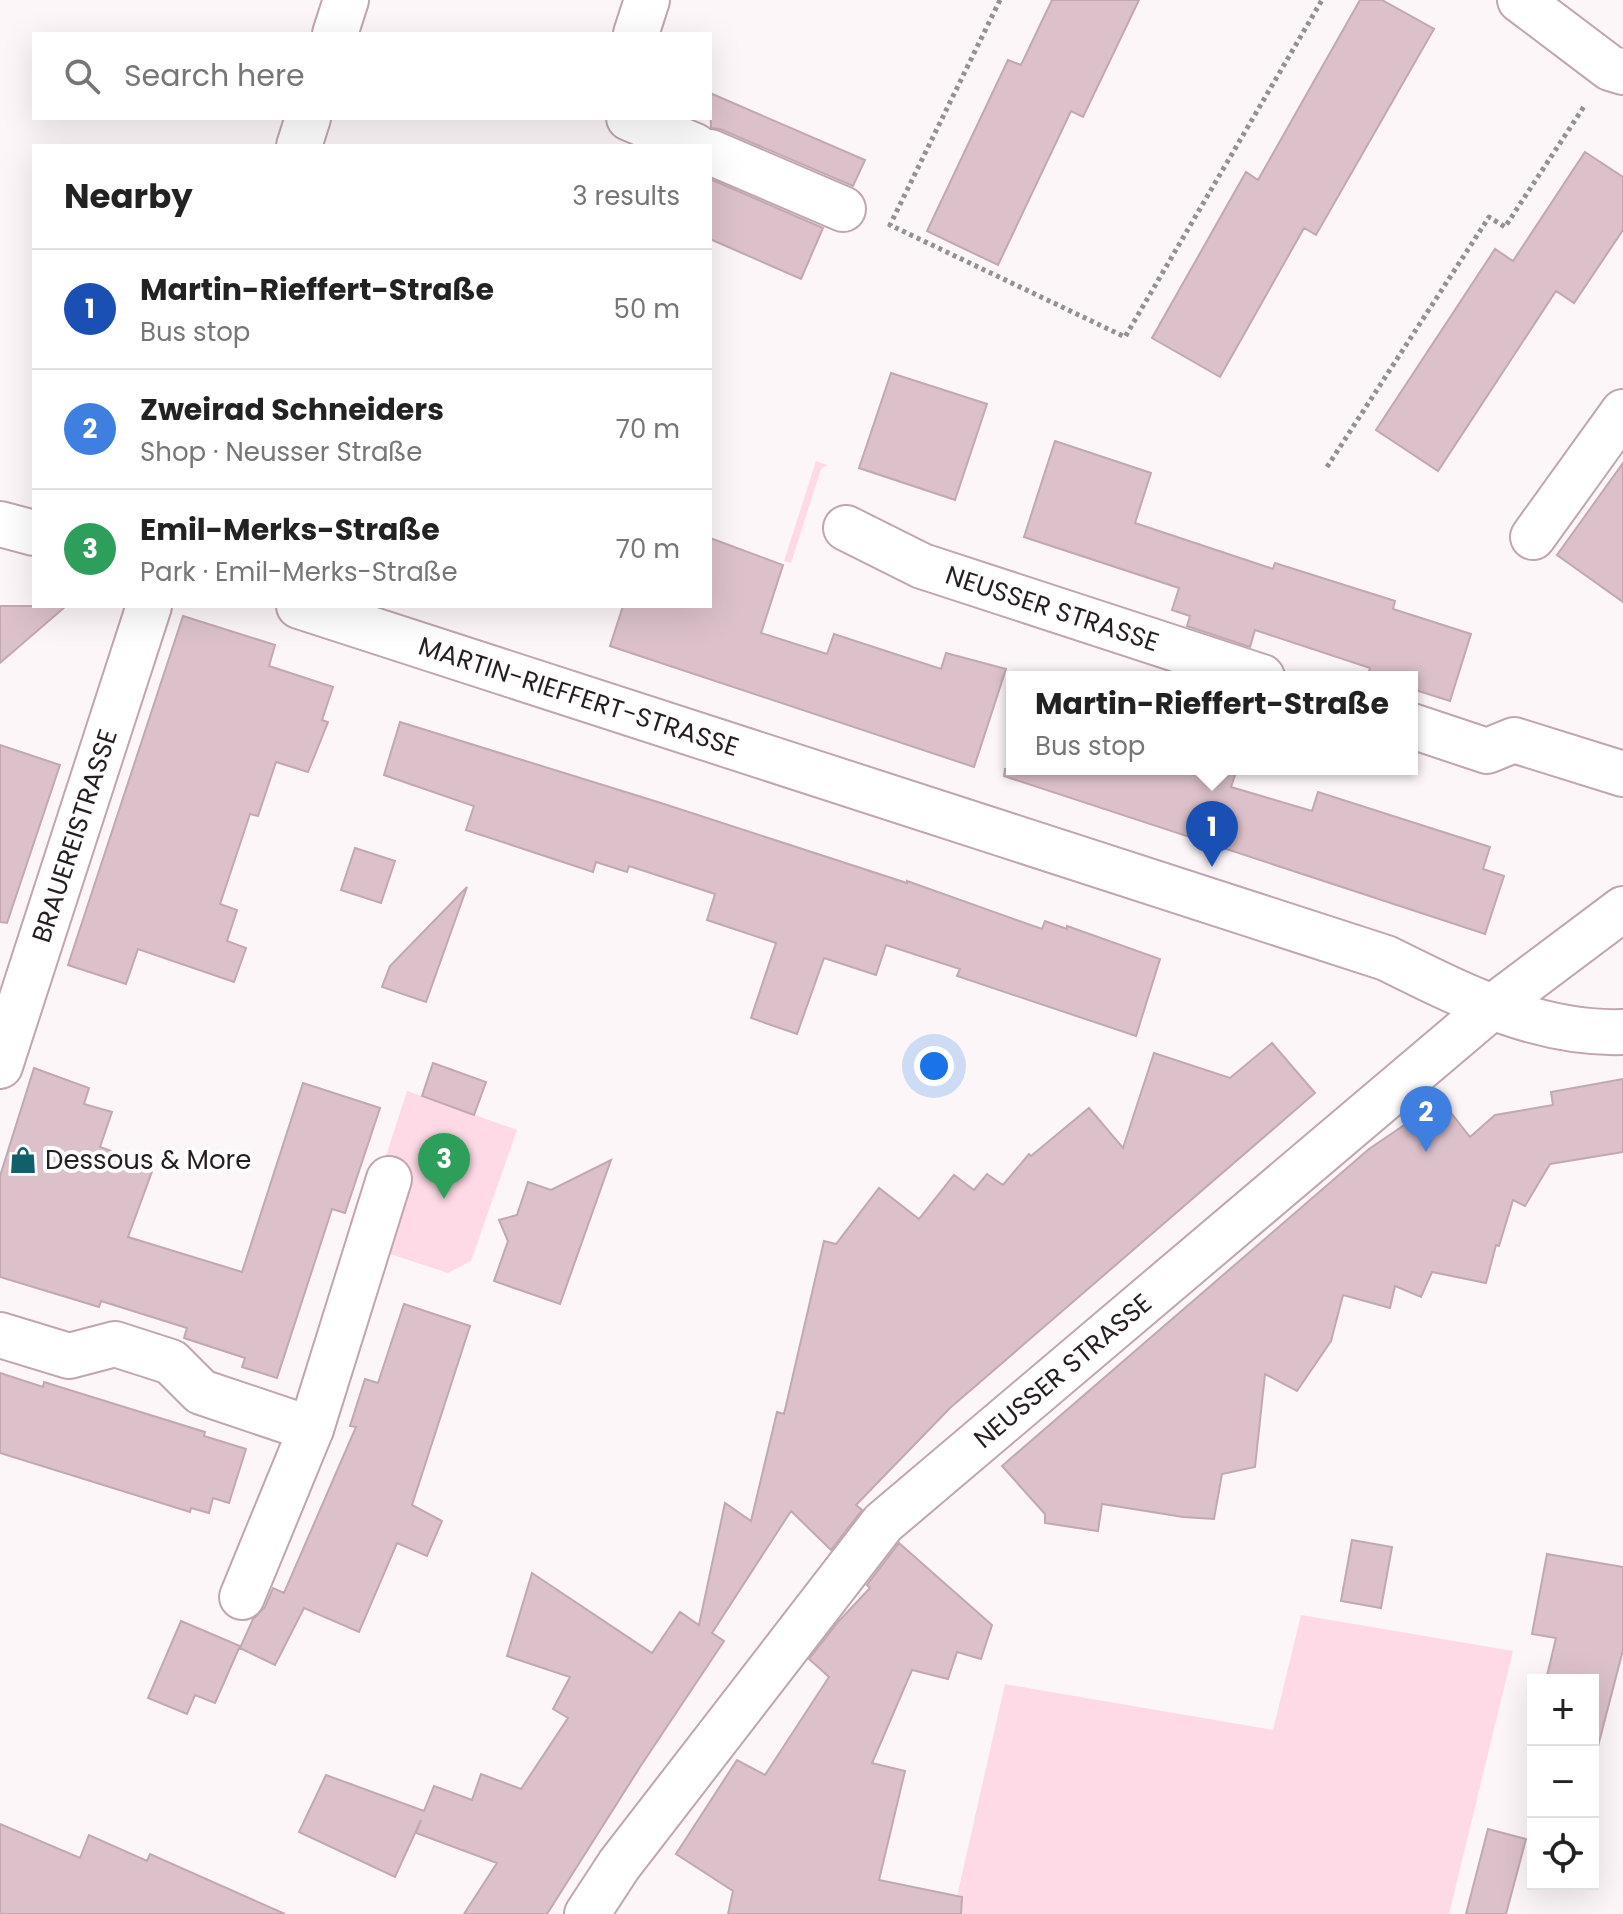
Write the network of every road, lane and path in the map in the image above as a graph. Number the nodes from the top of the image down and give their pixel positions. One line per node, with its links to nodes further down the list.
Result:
1 (346, 0): 6 (street)
2 (647, 0): 7 (street)
3 (1000, 0): 4 (path)
4 (1322, 0)
5 (1520, 0): 8 (street)
6 (336, 32)
7 (637, 32)
8 (1617, 70): 16 (path)
9 (307, 120): 11 (street)
10 (634, 120): 12 (street)
11 (300, 144)
12 (690, 144)
13 (712, 153): 14 (street)
14 (843, 209)
15 (1623, 412): 20 (street)
16 (1327, 467)
17 (0, 524): 19 (street)
18 (846, 528): 23 (street, NEUSSER STRASSE)
19 (32, 532)
20 (1533, 537)
21 (148, 608): 29 (street, BRAUEREISTRASSE)
22 (305, 608): 27 (street, MARTIN-RIEFFERT-STRASSE)
23 (1244, 671)
24 (1418, 728): 25 (street)
25 (1623, 774)
26 (1623, 909): 27 (street, NEUSSER STRASSE)
27 (1491, 1008): 28 (street, MARTIN-RIEFFERT-STRASSE); 34 (street, NEUSSER STRASSE)
28 (1623, 1032)
29 (0, 1066)
30 (389, 1179): 32 (street)
31 (0, 1335): 32 (street)
32 (311, 1429): 33 (street)
33 (242, 1597)
34 (587, 1914)

